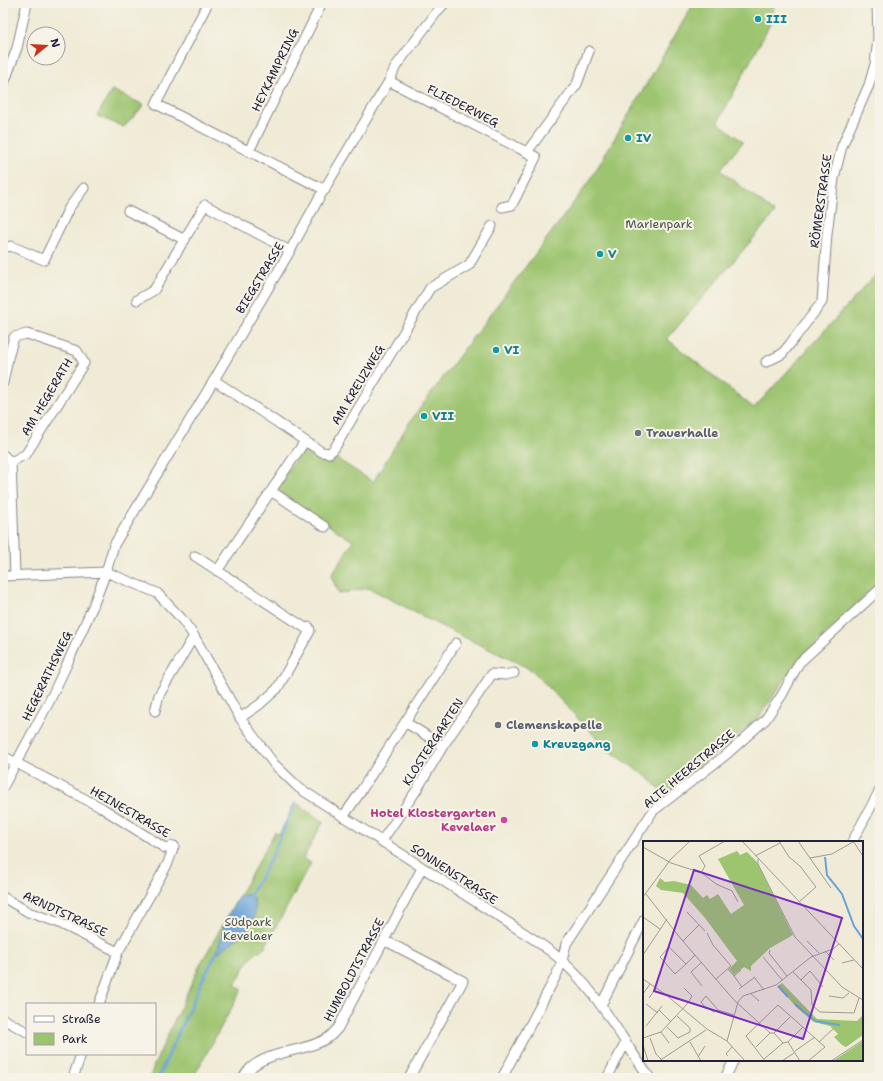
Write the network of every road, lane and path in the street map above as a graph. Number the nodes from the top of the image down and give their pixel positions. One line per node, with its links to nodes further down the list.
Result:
1 (208, 3): 10 (street)
2 (313, 3): 10 (street, HEYKAMPRING)
3 (445, 3): 8 (street, BIEGSTRASSE)
4 (877, 3): 7 (street, RÖMERSTRASSE)
5 (23, 4): 9 (street)
6 (589, 51): 11 (street)
7 (878, 55): 21 (street, RÖMERSTRASSE)
8 (389, 81): 11 (street, FLIEDERWEG); 13 (street, BIEGSTRASSE)
9 (3, 86)
10 (249, 151): 13 (street)
11 (527, 152): 14 (street)
12 (84, 188): 18 (street)
13 (324, 190): 19 (street, BIEGSTRASSE)
14 (502, 207)
15 (128, 211): 17 (street)
16 (492, 226): 24 (street, AM KREUZWEG)
17 (185, 240): 19 (street); 20 (street)
18 (3, 248)
19 (290, 251): 22 (street, BIEGSTRASSE)
20 (137, 300)
21 (766, 362)
22 (214, 380): 24 (street, AM KREUZWEG); 31 (street, BIEGSTRASSE)
23 (3, 383): 26 (street, AM HEGERATH)
24 (305, 441): 27 (street)
25 (3, 455): 26 (street)
26 (11, 462): 32 (street)
27 (271, 492): 28 (street); 30 (street)
28 (325, 527)
29 (195, 556): 30 (street)
30 (217, 571): 36 (street)
31 (106, 572): 32 (street, SONNENSTRASSE); 37 (street, SONNENSTRASSE); 45 (street, HEGERATHSWEG)
32 (15, 575): 33 (street, SONNENSTRASSE)
33 (3, 576)
34 (880, 589): 56 (street, ALTE HEERSTRASSE)
35 (307, 621): 36 (street)
36 (310, 631): 41 (street)
37 (194, 636): 40 (street); 41 (street, SONNENSTRASSE)
38 (456, 643): 42 (street)
39 (514, 673): 43 (street, KLOSTERGARTEN)
40 (155, 711)
41 (240, 718): 48 (street, SONNENSTRASSE)
42 (405, 722): 43 (street); 48 (street)
43 (442, 746): 50 (street, KLOSTERGARTEN)
44 (3, 756): 45 (street, HEINESTRASSE)
45 (16, 763): 46 (street, HEGERATHSWEG); 55 (street, HEINESTRASSE)
46 (3, 787)
47 (880, 790): 49 (street)
48 (343, 817): 50 (street, SONNENSTRASSE)
49 (853, 841)
50 (381, 842): 51 (street, SONNENSTRASSE)
51 (422, 868): 54 (street, HUMBOLDTSTRASSE); 56 (street, SONNENSTRASSE)
52 (3, 897): 55 (street, ARNDTSTRASSE)
53 (643, 922): 58 (street)
54 (384, 940): 65 (street, HUMBOLDTSTRASSE); 66 (street)
55 (118, 952): 57 (street, HEINESTRASSE)
56 (562, 961): 58 (street, SONNENSTRASSE); 67 (street, ALTE HEERSTRASSE)
57 (99, 1003)
58 (601, 1005): 61 (street, SONNENSTRASSE)
59 (3, 1019): 60 (street)
60 (26, 1031)
61 (626, 1042): 68 (street); 69 (street, SONNENSTRASSE)
62 (80, 1055): 64 (street)
63 (734, 1061): 70 (street)
64 (73, 1078)
65 (243, 1078)
66 (409, 1078)
67 (502, 1078)
68 (607, 1078)
69 (650, 1078)
70 (725, 1078)

